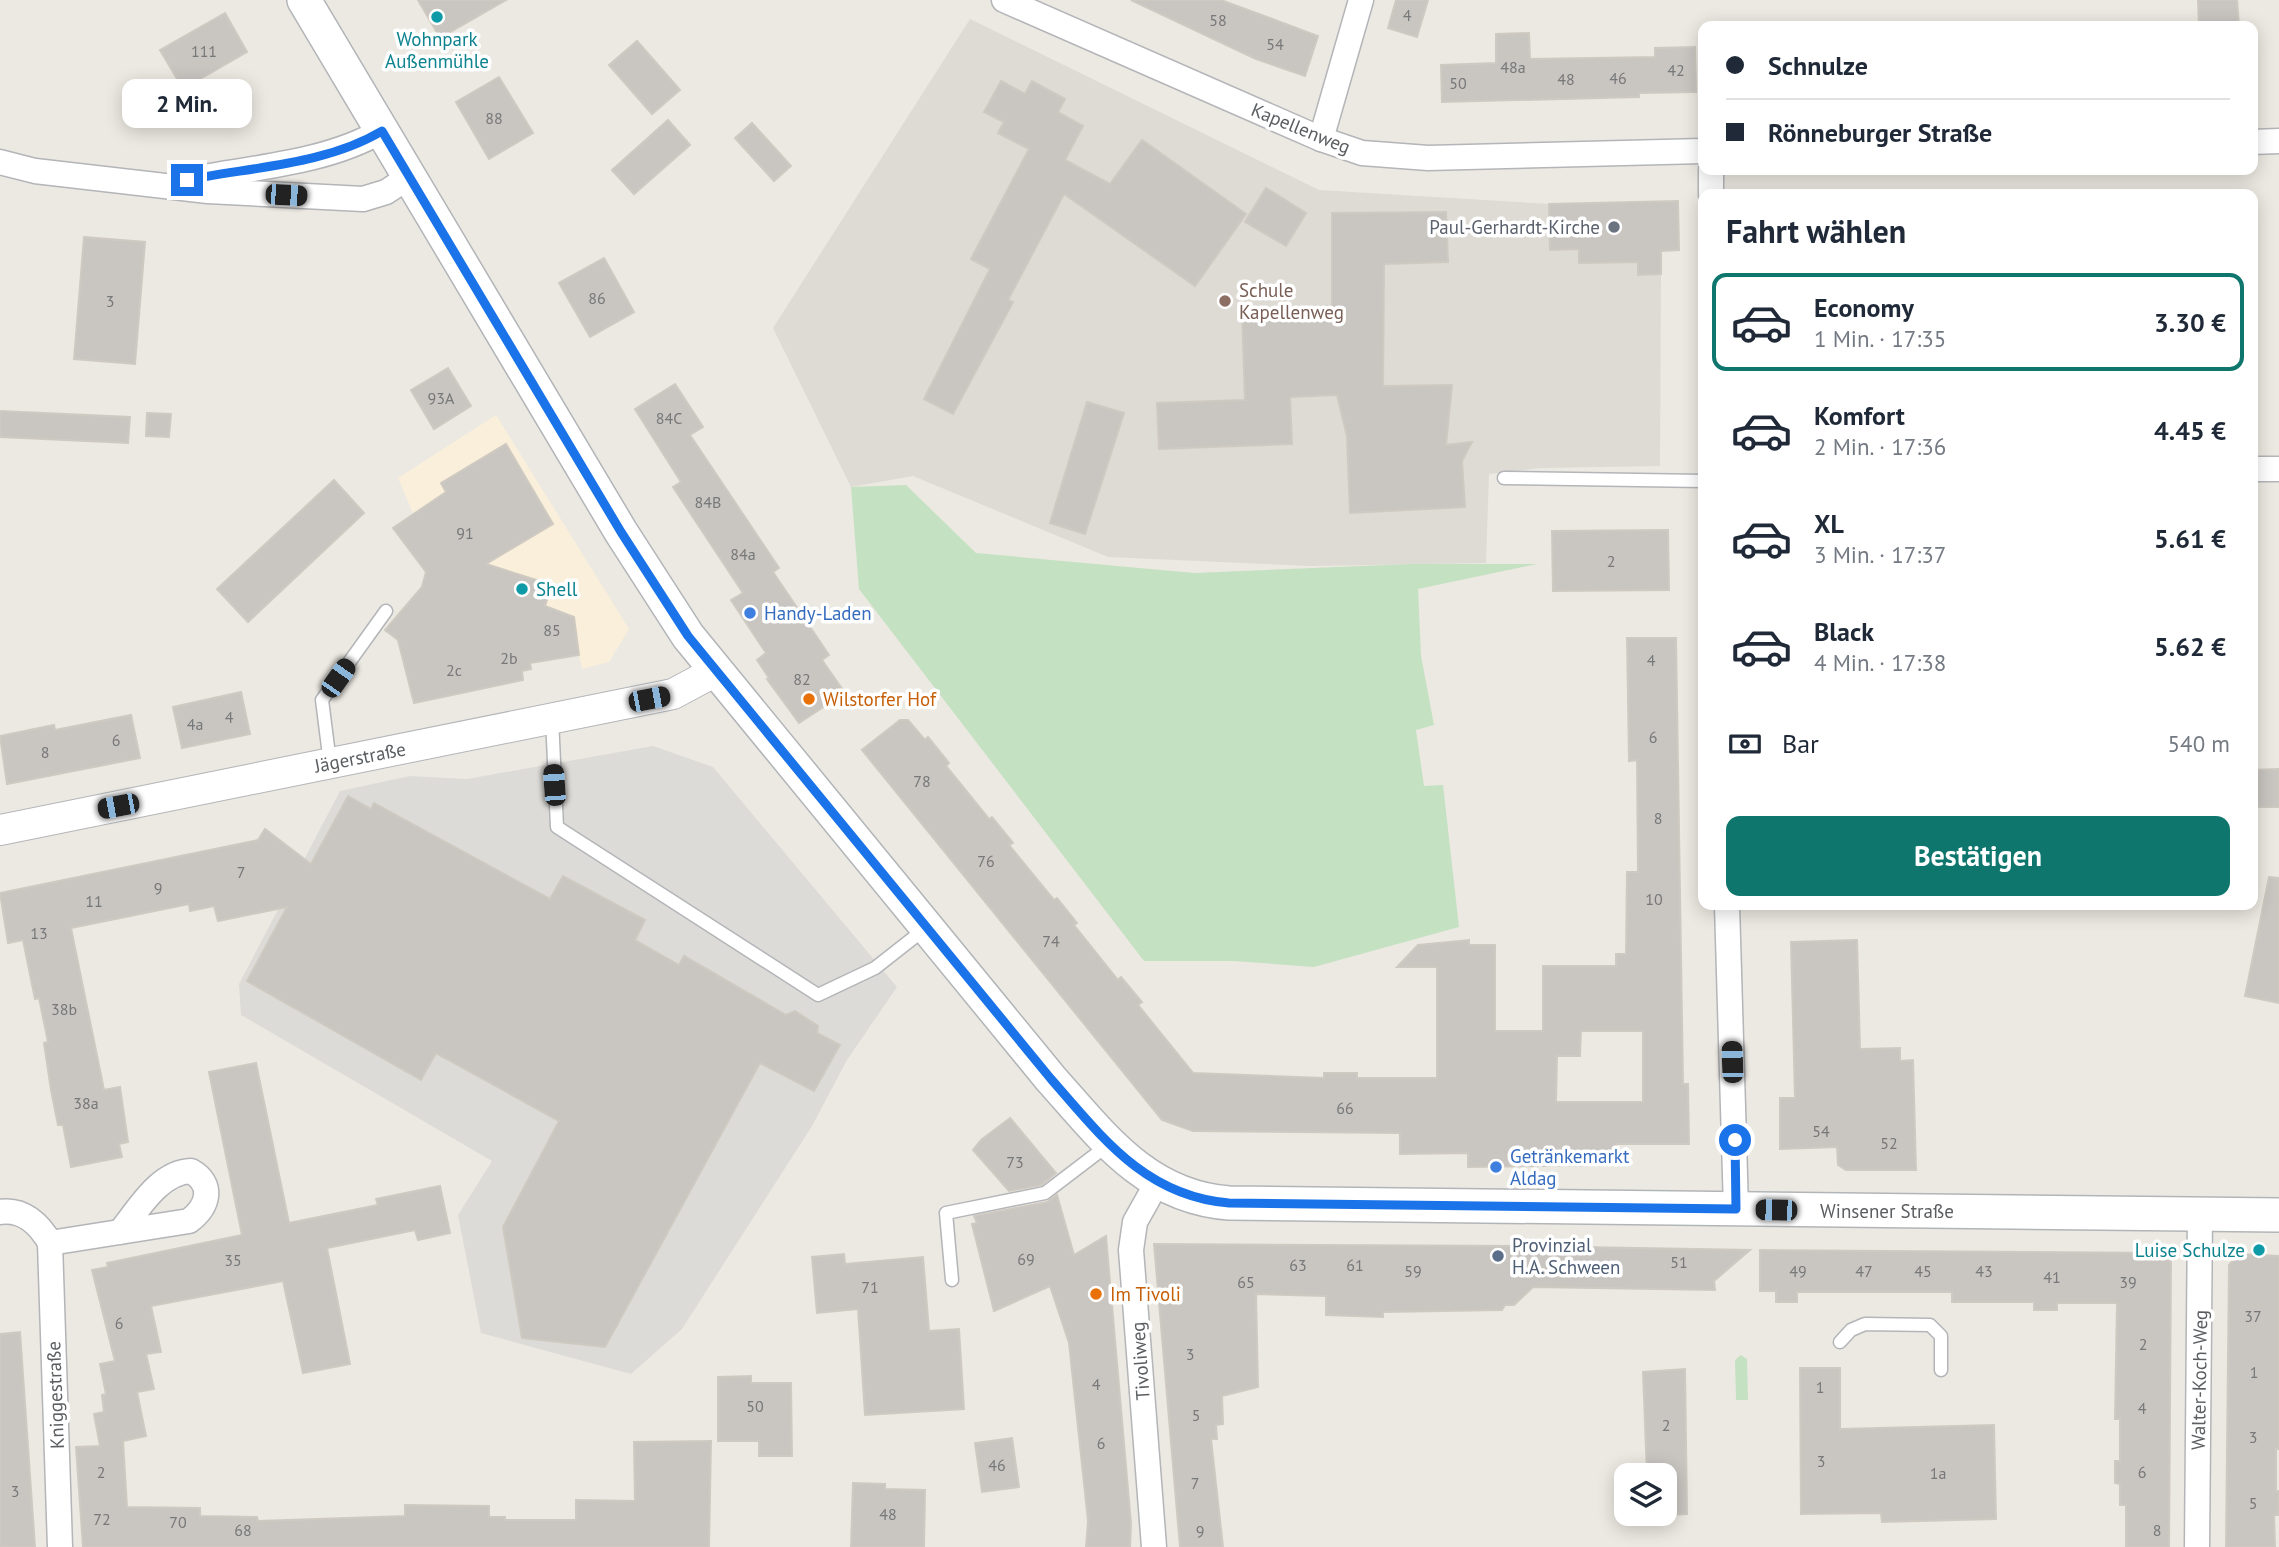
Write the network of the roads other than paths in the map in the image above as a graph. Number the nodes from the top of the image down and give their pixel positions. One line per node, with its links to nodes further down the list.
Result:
1 (304, 0): 4 (main road, Winsener Straße)
2 (1004, 0): 5 (street, Kapellenweg)
3 (1361, 0): 5 (street)
4 (382, 131): 10 (main road, Winsener Straße); 11 (street)
5 (1321, 139): 8 (street, Kapellenweg)
6 (2279, 141): 7 (street)
7 (2258, 142)
8 (1698, 150)
9 (0, 162): 11 (street)
10 (409, 177): 11 (street); 17 (main road, Winsener Straße)
11 (161, 186)
12 (2258, 469): 13 (street)
13 (2279, 469)
14 (1504, 478): 15 (lane)
15 (1698, 481)
16 (386, 611): 19 (lane)
17 (716, 671): 18 (street, Jägerstraße); 22 (main road, Winsener Straße)
18 (552, 718): 19 (street, Jägerstraße); 22 (lane)
19 (330, 763): 20 (street, Jägerstraße)
20 (0, 830)
21 (1727, 910): 25 (street)
22 (926, 928): 23 (main road, Winsener Straße)
23 (1108, 1145): 24 (main road, Winsener Straße); 31 (lane)
24 (1158, 1181): 25 (main road, Winsener Straße); 35 (street, Tivoliweg)
25 (1736, 1209): 27 (main road, Winsener Straße)
26 (0, 1212): 30 (street)
27 (2200, 1214): 28 (main road, Winsener Straße); 36 (street, Walter-Koch-Weg)
28 (2279, 1215)
29 (120, 1232): 30 (street)
30 (50, 1243): 34 (street, Kniggestraße)
31 (952, 1280)
32 (1840, 1342): 33 (lane)
33 (1941, 1370)
34 (60, 1547)
35 (1154, 1547)
36 (2197, 1547)

